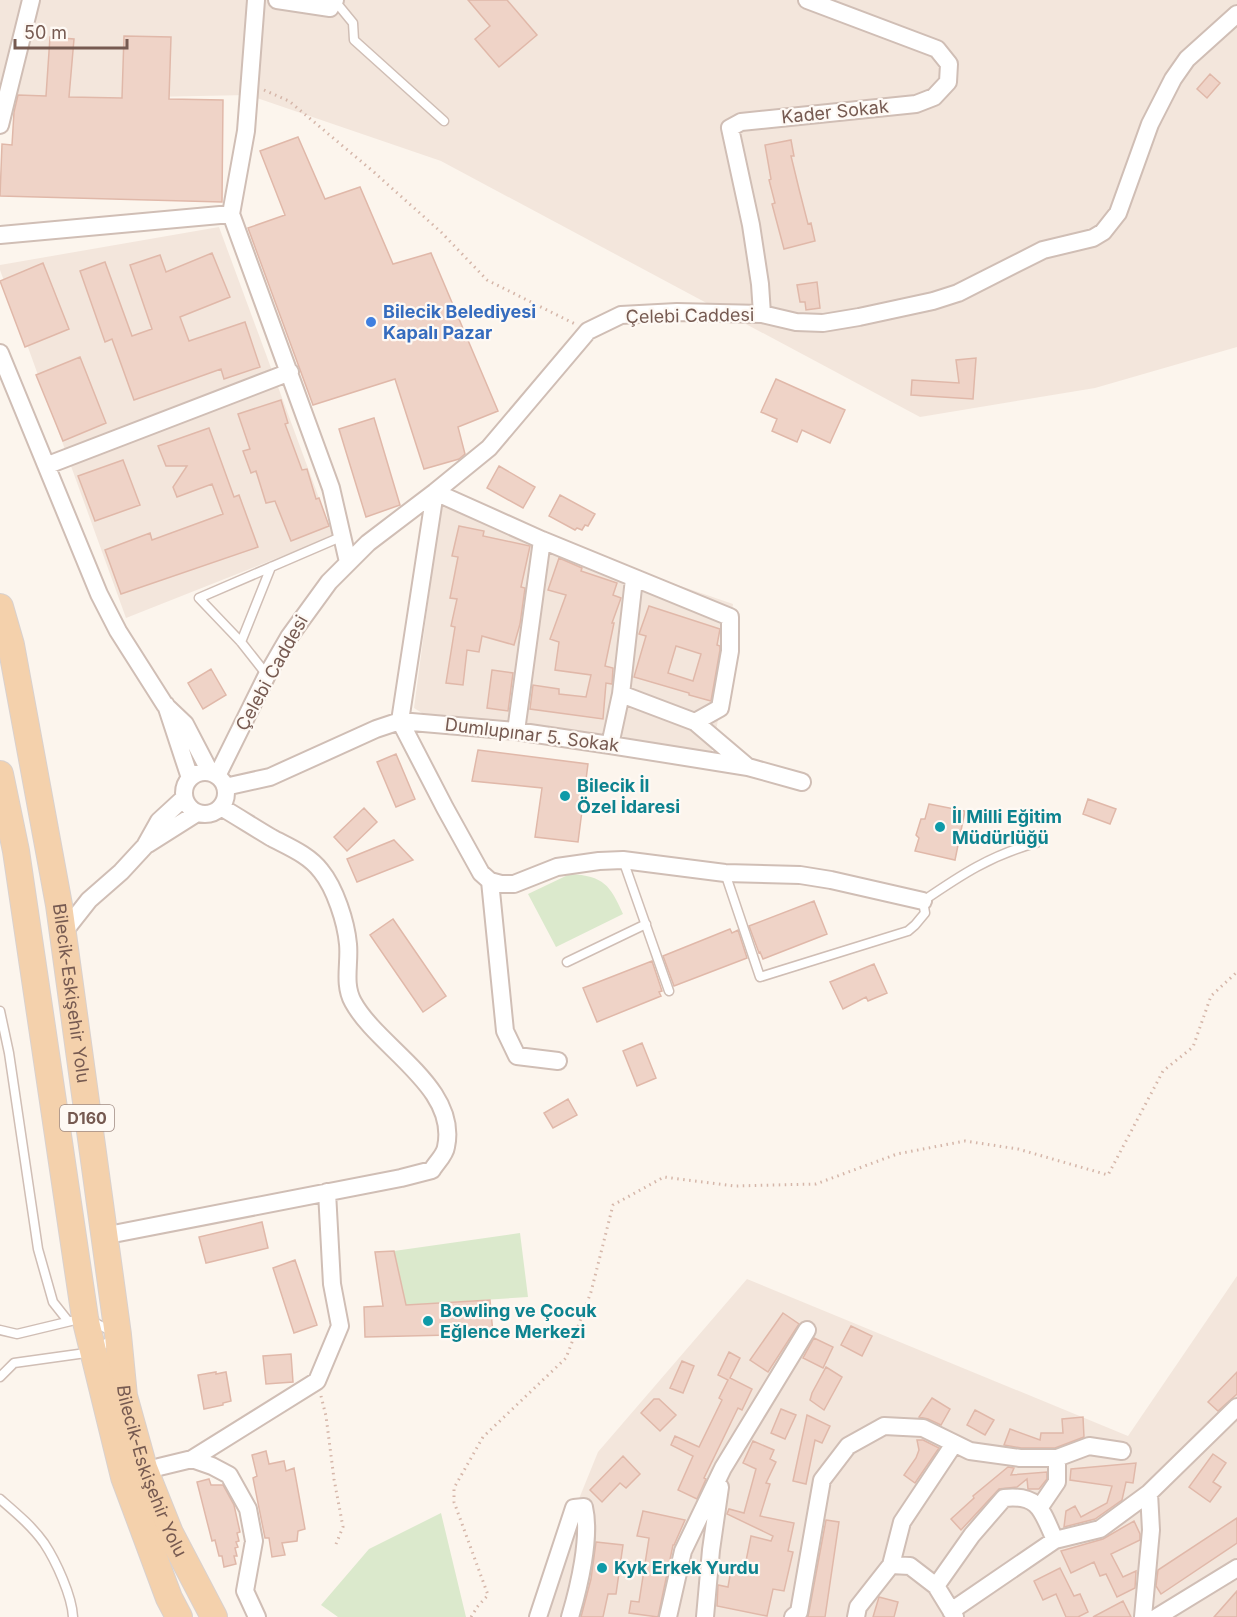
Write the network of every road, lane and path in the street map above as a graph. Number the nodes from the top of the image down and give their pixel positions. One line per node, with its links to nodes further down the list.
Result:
1 (31, 0): 9 (street)
2 (256, 0): 7 (street)
3 (277, 0): 4 (street)
4 (335, 0): 8 (lane)
5 (807, 0): 12 (street, Kader Sokak)
6 (1237, 14): 12 (street, Çelebi Caddesi)
7 (249, 83): 10 (street); 13 (path)
8 (444, 121)
9 (0, 125)
10 (231, 214): 11 (street); 15 (street)
11 (0, 235)
12 (762, 314): 13 (street, Çelebi Caddesi)
13 (588, 331): 17 (street, Çelebi Caddesi)
14 (0, 353): 16 (street)
15 (290, 372): 16 (street); 18 (street)
16 (48, 465): 27 (street)
17 (435, 492): 19 (street); 20 (street, Çelebi Caddesi); 28 (street)
18 (343, 536): 20 (street); 21 (lane)
19 (542, 540): 22 (street); 30 (street)
20 (348, 562): 25 (street, Çelebi Caddesi)
21 (271, 567): 24 (lane); 24 (lane)
22 (634, 579): 26 (street); 29 (street)
23 (0, 607): 46 (main road, Bilecik-Eskişehir Yolu / D160)
24 (241, 642): 25 (lane)
25 (267, 675): 36 (street, Çelebi Caddesi)
26 (621, 693): 29 (street); 31 (street)
27 (165, 705): 34 (street); 36 (street)
28 (400, 721): 30 (street, Dumlupınar 5. Sokak); 36 (street, Dumlupınar 5. Sokak); 43 (street)
29 (695, 722): 32 (street)
30 (516, 731): 31 (street, Dumlupınar 5. Sokak)
31 (610, 745): 32 (street, Dumlupınar 5. Sokak)
32 (748, 768): 35 (street, Dumlupınar 5. Sokak)
33 (0, 774): 54 (main road, Bilecik-Eskişehir Yolu / D160)
34 (190, 778): 36 (street); 37 (street)
35 (802, 782)
36 (220, 789): 38 (street); 52 (street)
37 (184, 798): 38 (street); 40 (street)
38 (197, 813): 40 (street)
39 (1036, 843): 44 (lane)
40 (145, 846): 46 (street)
41 (623, 860): 42 (street); 43 (street); 45 (lane)
42 (725, 873): 44 (street); 44 (lane)
43 (490, 881): 51 (street)
44 (923, 901)
45 (646, 924): 47 (lane); 49 (lane)
46 (63, 933): 53 (main road, Bilecik-Eskişehir Yolu / D160)
47 (567, 962)
48 (1237, 972): 82 (path)
49 (669, 991)
50 (0, 1011): 54 (lane)
51 (558, 1061)
52 (327, 1192): 53 (street); 60 (street)
53 (103, 1236): 57 (main road, Bilecik-Eskişehir Yolu / D160)
54 (76, 1320): 55 (lane); 57 (lane); 58 (main road, Bilecik-Eskişehir Yolu / D160)
55 (0, 1330)
56 (807, 1330): 66 (street)
57 (118, 1335): 58 (lane); 67 (main road, Bilecik-Eskişehir Yolu / D160)
58 (93, 1352): 59 (lane); 79 (main road, Bilecik-Eskişehir Yolu / D160)
59 (0, 1377)
60 (317, 1381): 65 (street); 72 (path)
61 (1237, 1407): 68 (street)
62 (954, 1444): 64 (street); 73 (street); 87 (street)
63 (1122, 1452): 64 (street)
64 (1057, 1458): 70 (street)
65 (192, 1460): 67 (street); 81 (street)
66 (723, 1468): 85 (street); 86 (street)
67 (146, 1472): 80 (main road, Bilecik-Eskişehir Yolu / D160)
68 (1149, 1493): 71 (street); 89 (street)
69 (0, 1499): 78 (lane)
70 (1040, 1507): 71 (street); 75 (street)
71 (1055, 1540): 76 (street)
72 (336, 1544)
73 (891, 1566): 75 (street); 88 (street)
74 (1237, 1568): 77 (street)
75 (936, 1586): 76 (street)
76 (953, 1614)
77 (1163, 1615)
78 (73, 1617)
79 (179, 1617)
80 (214, 1617)
81 (257, 1617)
82 (471, 1617)
83 (538, 1617): 84 (street)
84 (570, 1617)
85 (668, 1617)
86 (705, 1617)
87 (793, 1617)
88 (856, 1617)
89 (1143, 1617)

